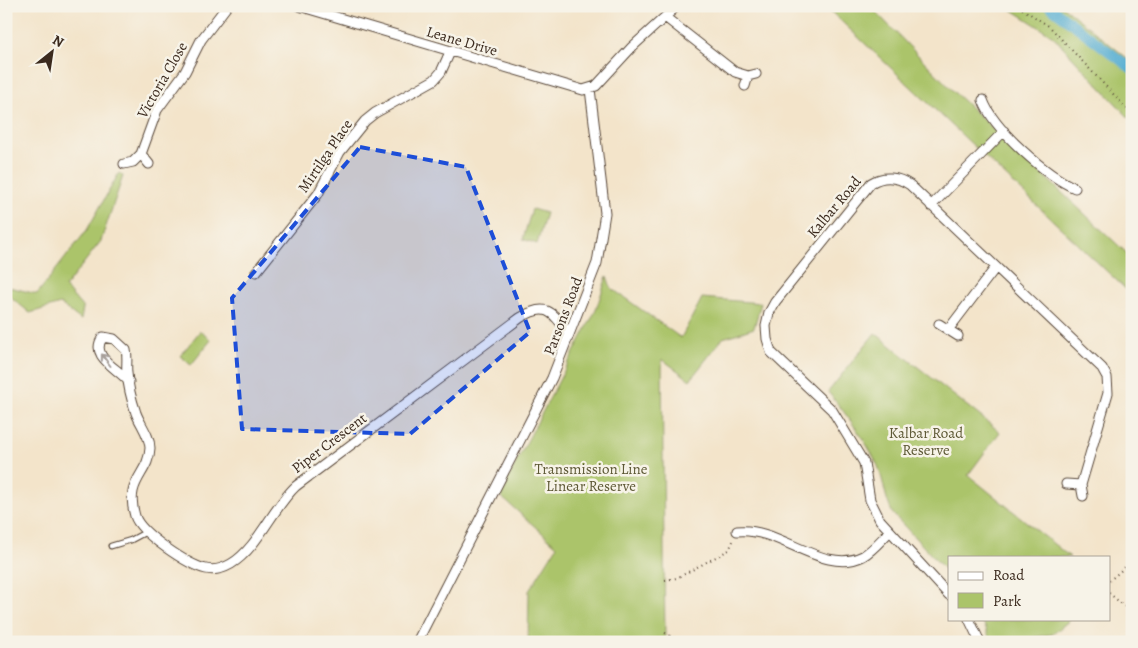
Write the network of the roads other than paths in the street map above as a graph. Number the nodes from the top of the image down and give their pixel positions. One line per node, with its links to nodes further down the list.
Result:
1 (227, 6): 10 (street, Victoria Close)
2 (299, 6): 5 (street, Leane Drive)
3 (677, 6): 4 (street)
4 (665, 17): 6 (street); 7 (street)
5 (450, 52): 7 (street, Leane Drive); 16 (street, Mirtilga Place)
6 (745, 86)
7 (590, 89): 19 (street, Parsons Road)
8 (983, 100): 9 (street)
9 (1004, 131): 13 (street); 14 (street)
10 (141, 154): 11 (street); 12 (street)
11 (124, 164)
12 (149, 164)
13 (1075, 188)
14 (931, 206): 15 (street, Kalbar Road); 27 (street, Kalbar Road)
15 (996, 267): 18 (street); 23 (street, Kalbar Road)
16 (256, 272)
17 (939, 324): 18 (street)
18 (948, 330): 20 (street)
19 (568, 333): 26 (street, Piper Crescent); 31 (street, Parsons Road)
20 (958, 336)
21 (129, 382): 21 (street, one-way to 21); 26 (street)
22 (1066, 484): 23 (street)
23 (1081, 485): 24 (street)
24 (1083, 496)
25 (737, 531): 27 (street)
26 (146, 532): 28 (lane)
27 (889, 532): 29 (street, Kalbar Road)
28 (111, 546)
29 (948, 594)
30 (969, 620): 32 (street)
31 (417, 642)
32 (980, 642)

